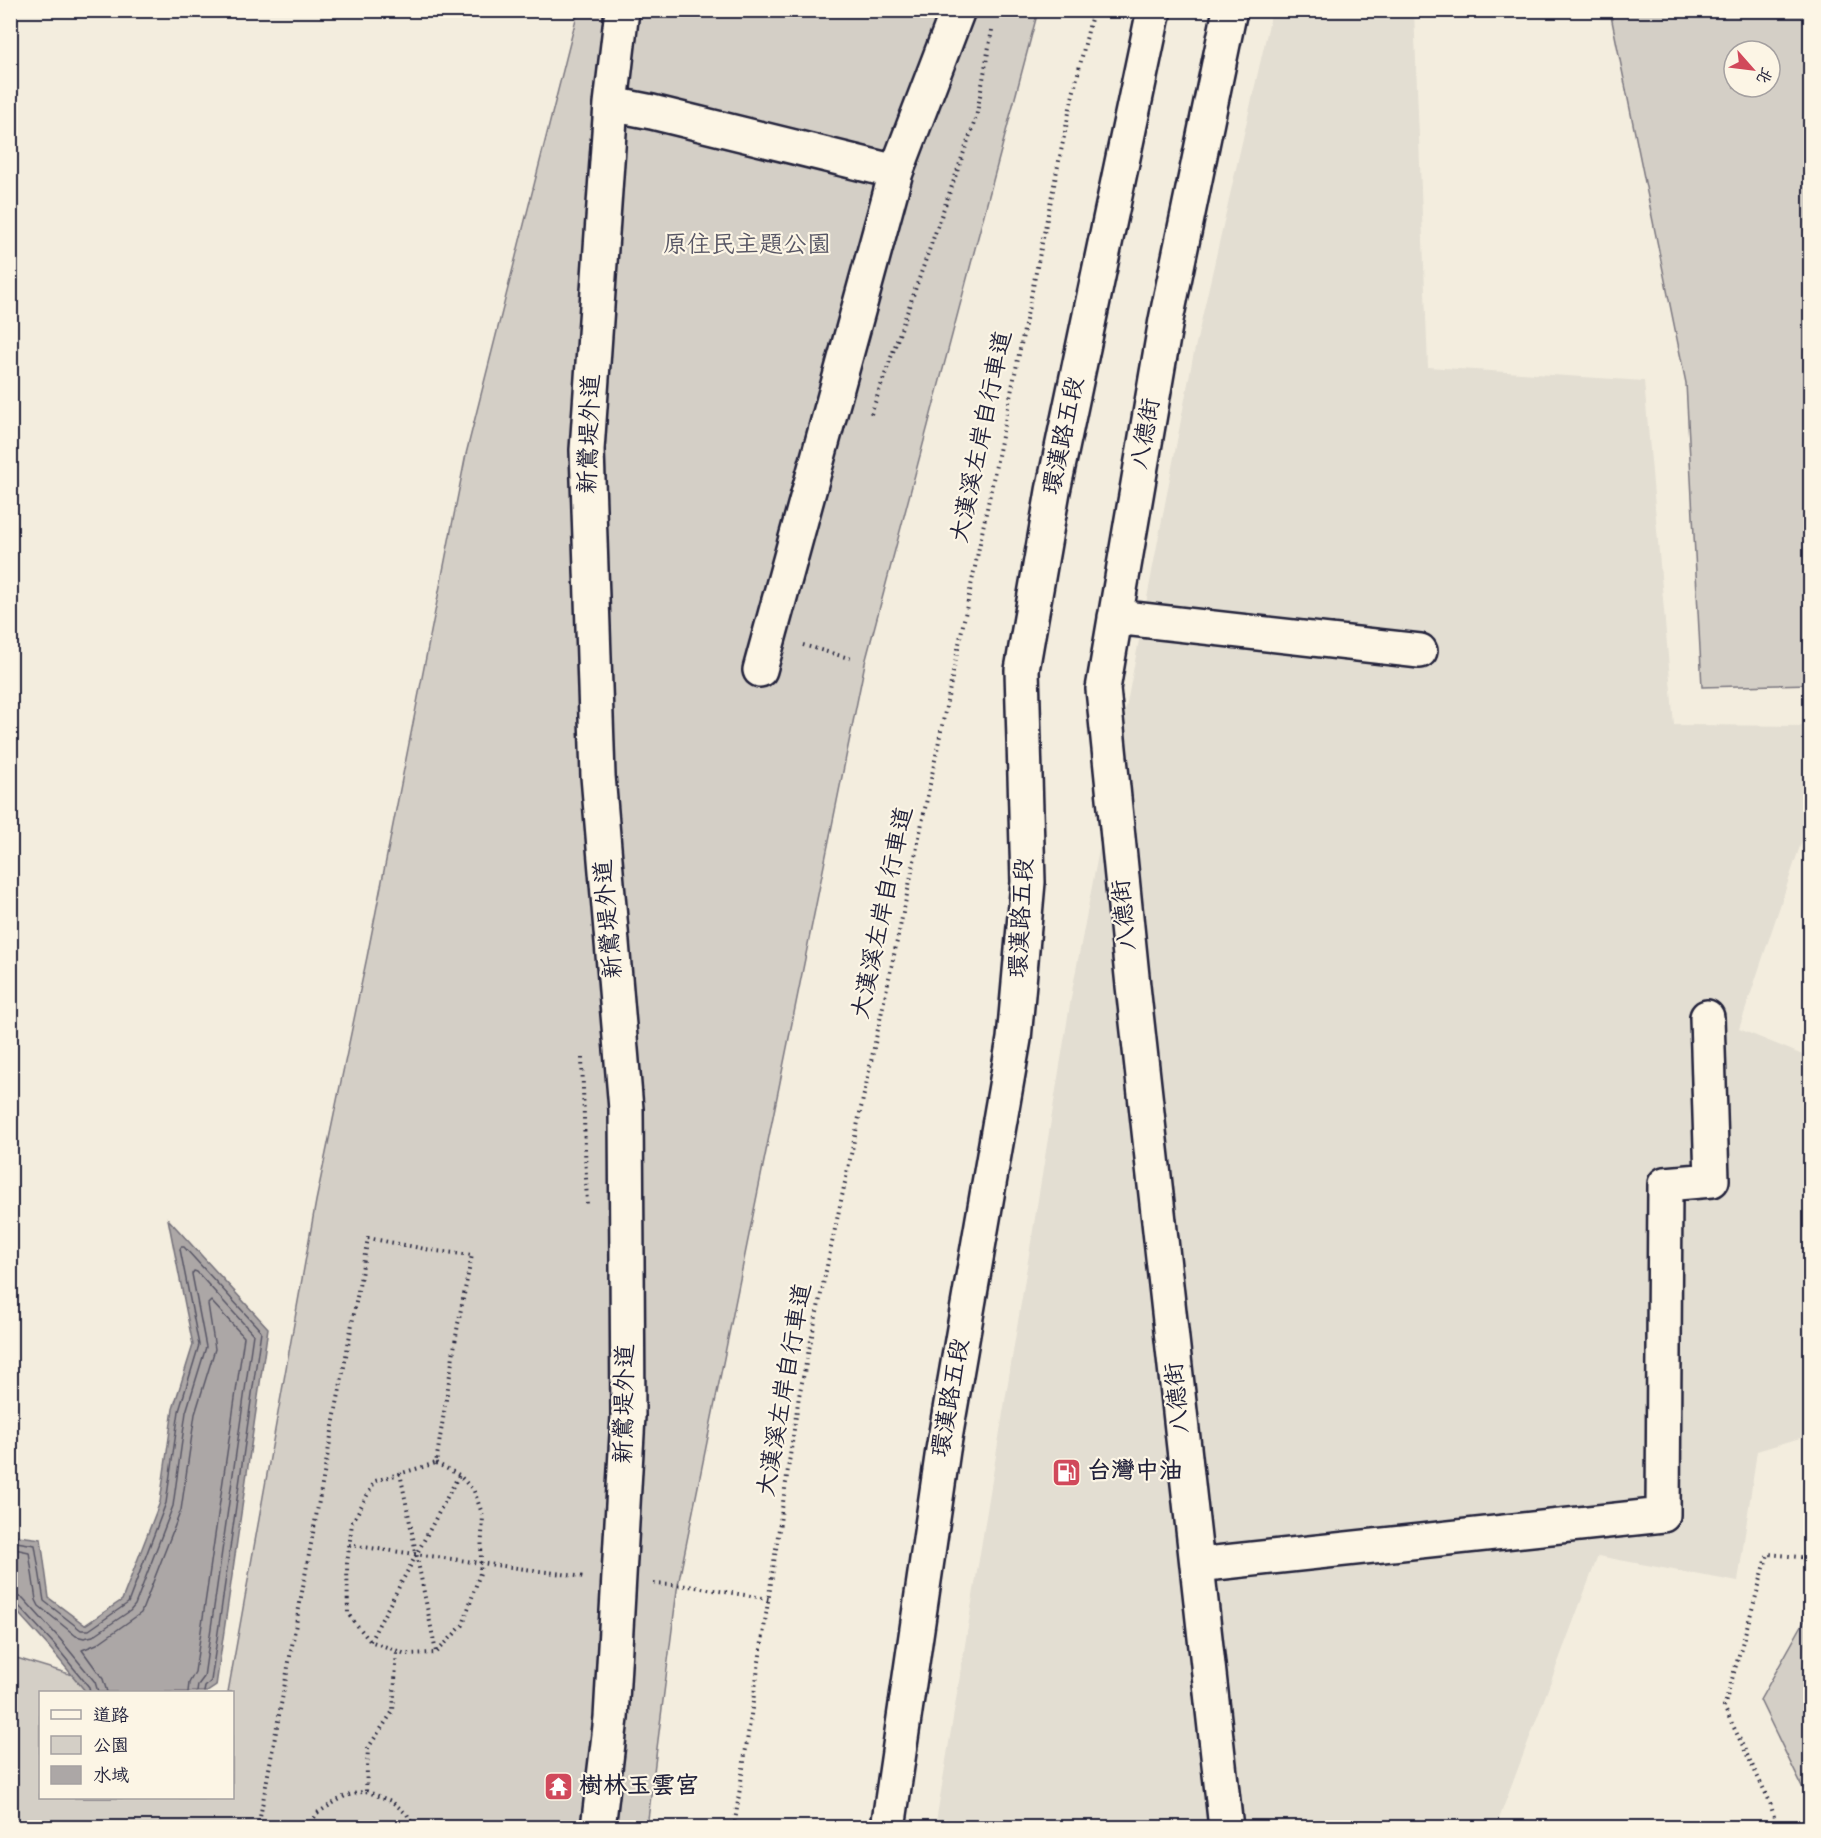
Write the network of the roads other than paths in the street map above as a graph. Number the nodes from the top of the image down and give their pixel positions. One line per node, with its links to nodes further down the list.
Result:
1 (622, 10): 5 (street, 新鶯堤外道)
2 (958, 10): 6 (street)
3 (1154, 10): 13 (street, 環漢路五段)
4 (1230, 10): 7 (street, 八德街)
5 (611, 104): 6 (street); 12 (street, 新鶯堤外道)
6 (896, 172): 9 (street)
7 (1115, 617): 8 (street); 11 (street, 八德街)
8 (1420, 651)
9 (760, 670)
10 (1707, 1017): 11 (street)
11 (1197, 1565): 14 (street, 八德街)
12 (597, 1827)
13 (888, 1827)
14 (1227, 1827)

